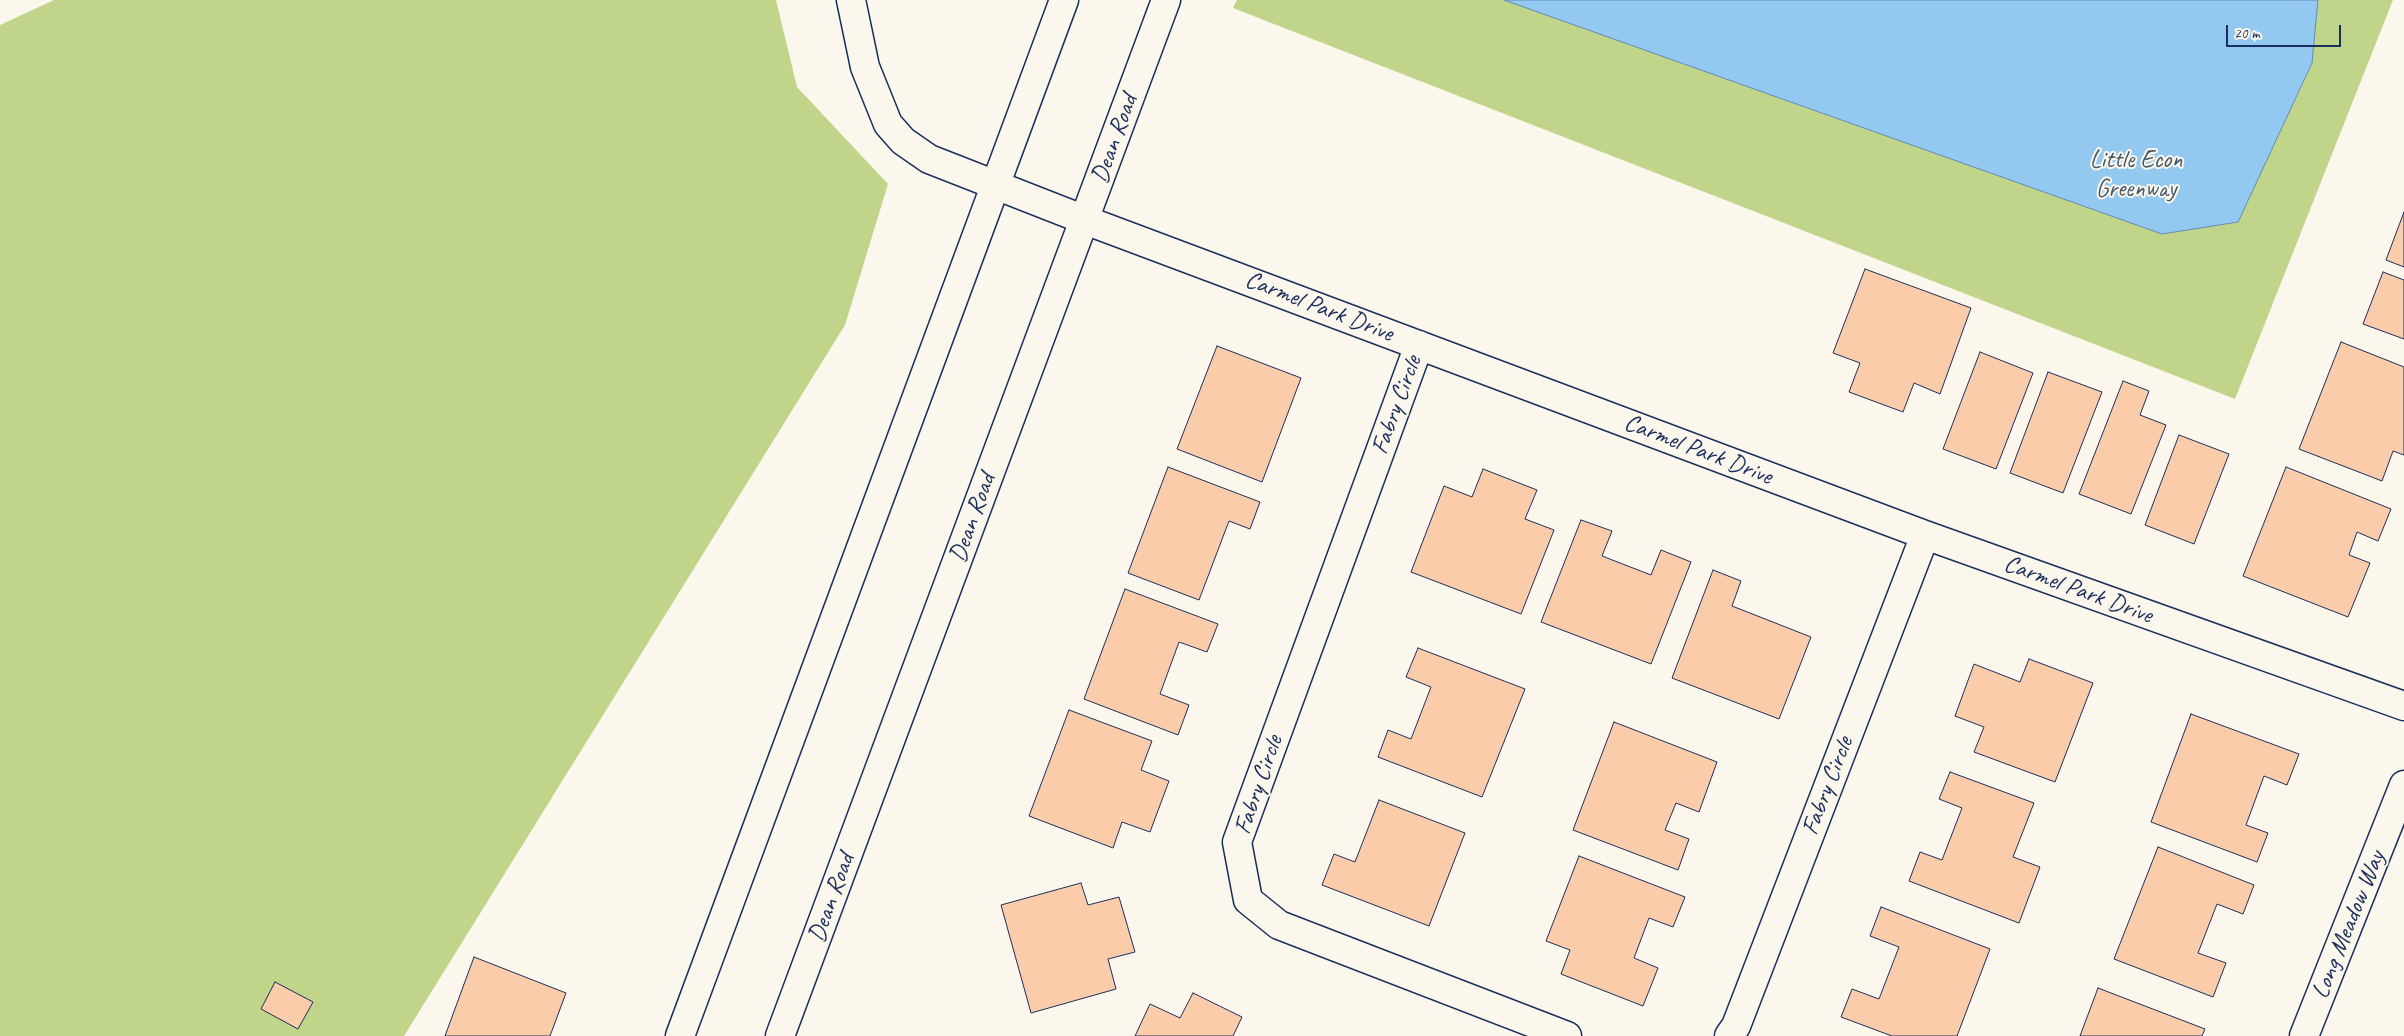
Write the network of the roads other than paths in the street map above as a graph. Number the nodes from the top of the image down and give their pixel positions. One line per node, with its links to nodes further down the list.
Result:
1 (851, 0): 4 (street, Carmel Park Drive)
2 (1064, 0): 4 (street)
3 (1166, 0): 5 (street, Dean Road)
4 (996, 186): 5 (street, Carmel Park Drive); 10 (street)
5 (1085, 220): 6 (street, Carmel Park Drive); 11 (street, Dean Road)
6 (1419, 345): 7 (street, Carmel Park Drive); 12 (street, Fabry Circle)
7 (1925, 535): 8 (street, Carmel Park Drive); 13 (street, Fabry Circle)
8 (2404, 706)
9 (2404, 785): 14 (street, Long Meadow Way)
10 (680, 1036)
11 (780, 1036)
12 (1568, 1036)
13 (1729, 1036)
14 (2304, 1036)

